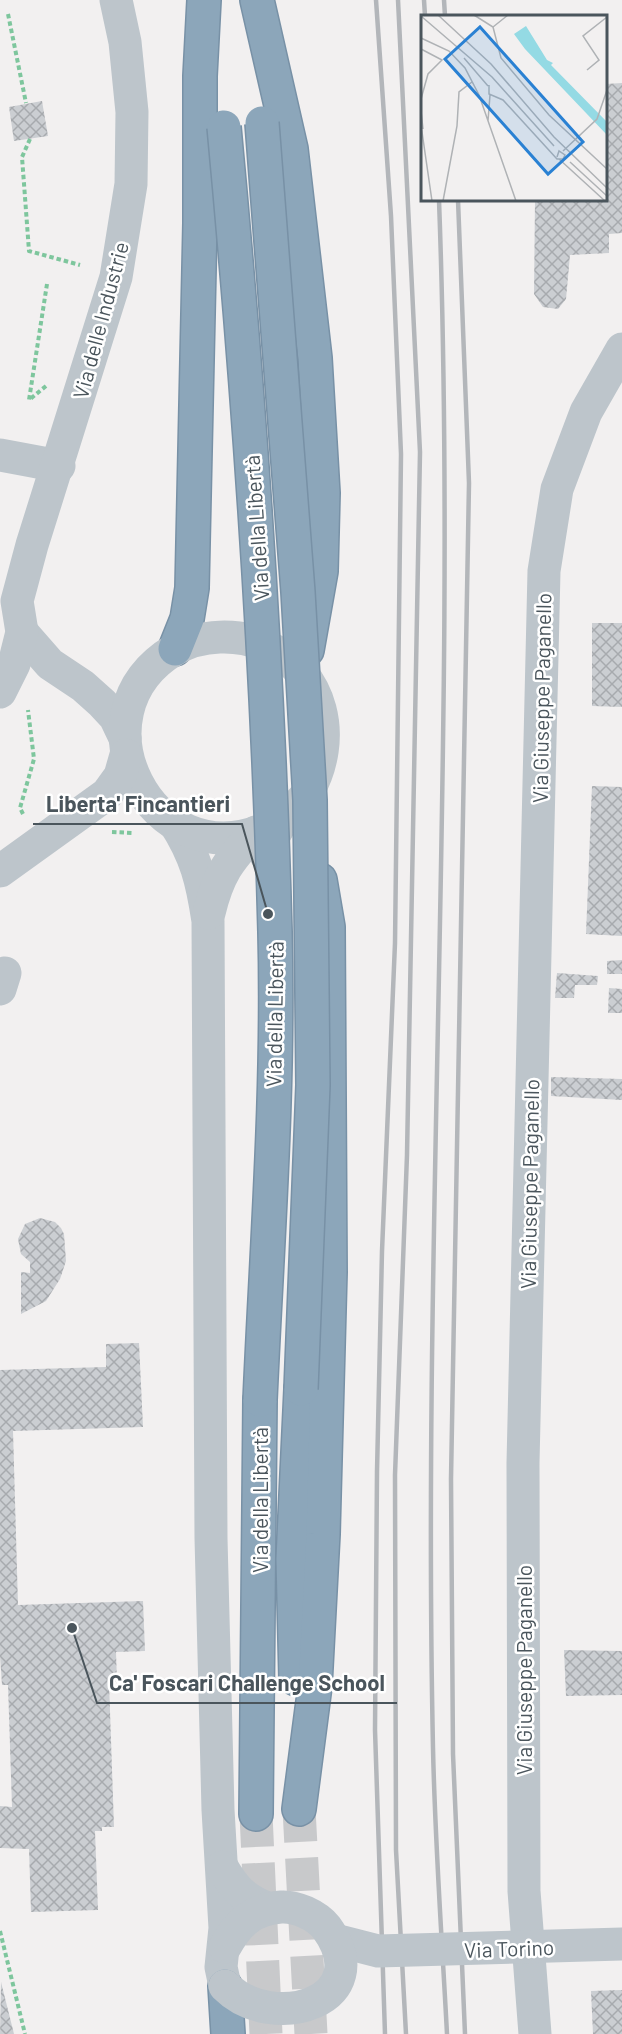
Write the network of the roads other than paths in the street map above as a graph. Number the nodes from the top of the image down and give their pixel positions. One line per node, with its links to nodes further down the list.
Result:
1 (116, 0): 8 (street, Via delle Industrie)
2 (204, 0): 10 (highway)
3 (211, 0): 23 (highway, Via della Libertà, bridge)
4 (252, 0): 22 (highway, Via della Libertà, bridge)
5 (257, 0): 13 (highway)
6 (622, 349): 33 (street, Via Giuseppe Paganello)
7 (0, 455): 8 (street)
8 (58, 466): 9 (street, Via delle Industrie)
9 (22, 632): 12 (street); 14 (street, Via delle Industrie)
10 (176, 649): 11 (street); 13 (street)
11 (144, 678): 12 (street); 15 (street)
12 (83, 686): 15 (street)
13 (312, 687): 16 (street)
14 (14, 695)
15 (125, 747): 17 (street); 18 (street)
16 (297, 805): 19 (street); 22 (highway); 22 (street)
17 (84, 813): 18 (street); 20 (street)
18 (166, 817): 19 (street); 21 (street)
19 (256, 832): 21 (street)
20 (0, 871)
21 (208, 921): 24 (street)
22 (331, 1099)
23 (256, 1814)
24 (222, 1867): 25 (street, bridge); 28 (street, bridge)
25 (267, 1908): 26 (street, bridge); 28 (street, bridge)
26 (335, 1940): 29 (street, Via Torino, bridge); 30 (street, bridge)
27 (622, 1944): 29 (street, Via Torino, bridge)
28 (225, 1947): 31 (street)
29 (396, 1951): 30 (street, Via Torino, bridge)
30 (340, 1978): 31 (street, bridge)
31 (225, 1986): 32 (highway)
32 (228, 2034)
33 (535, 2034)

